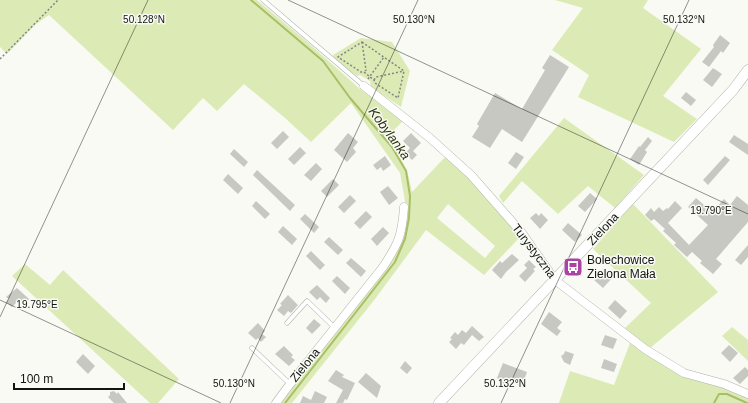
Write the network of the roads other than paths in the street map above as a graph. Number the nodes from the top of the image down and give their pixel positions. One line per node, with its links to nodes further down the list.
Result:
1 (263, 0): 3 (lane)
2 (748, 70): 5 (street, Zielona)
3 (364, 86): 5 (street, Turystyczna)
4 (404, 207): 7 (street, Zielona)
5 (555, 280): 10 (street, Turystyczna); 12 (street, Zielona)
6 (288, 323): 7 (lane)
7 (335, 328): 9 (street, Zielona)
8 (252, 348): 9 (lane)
9 (290, 384): 11 (street, Zielona)
10 (748, 394)
11 (276, 403)
12 (439, 403)

